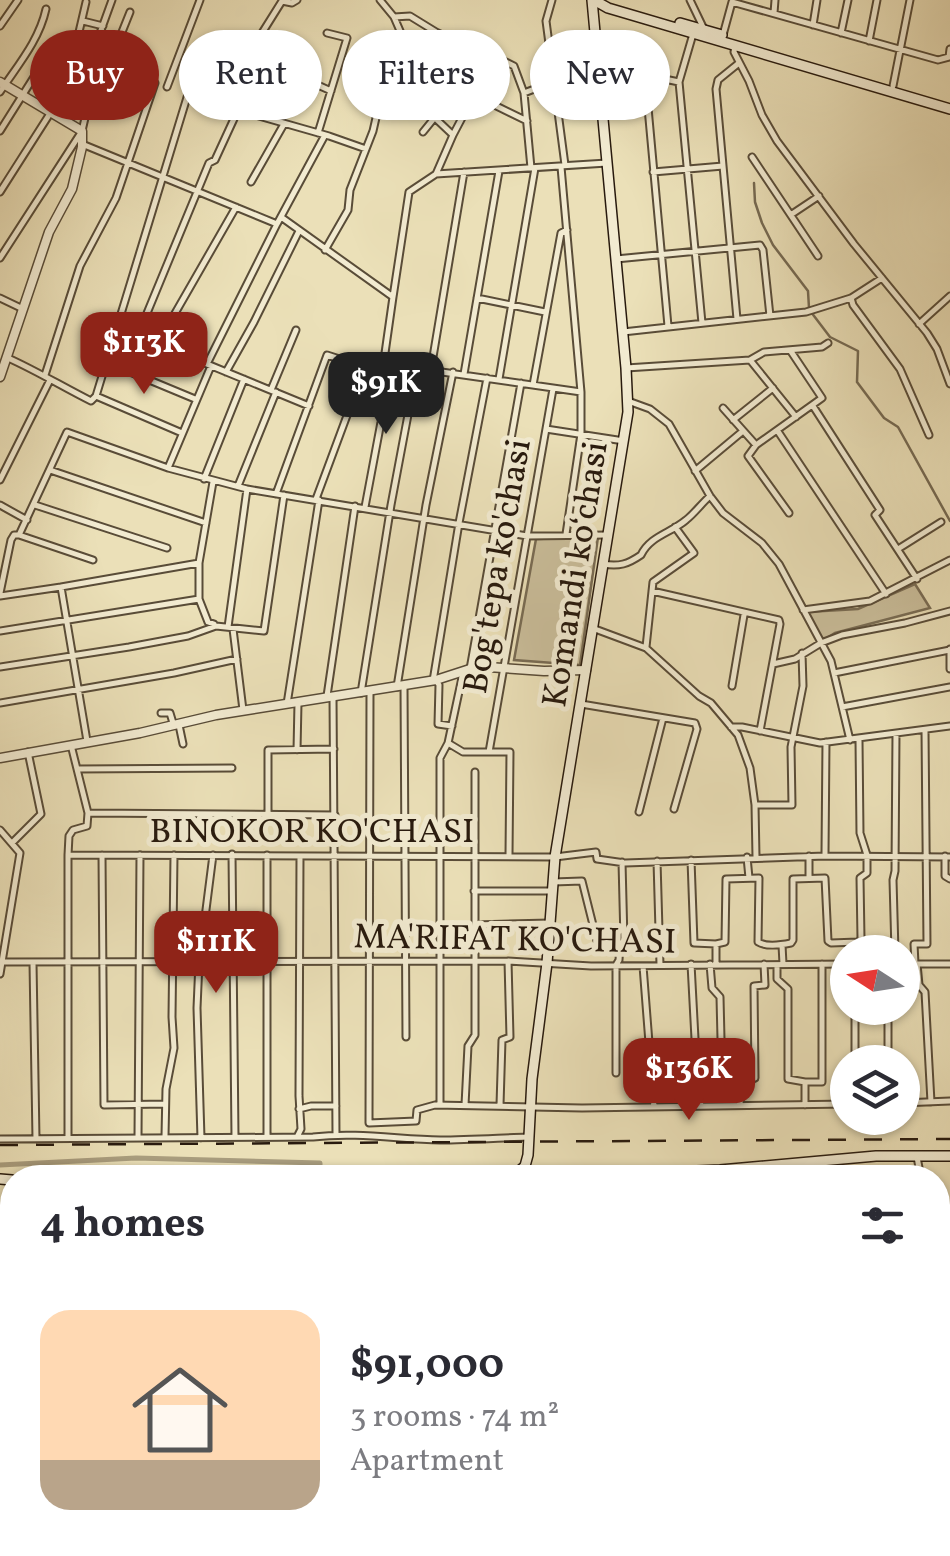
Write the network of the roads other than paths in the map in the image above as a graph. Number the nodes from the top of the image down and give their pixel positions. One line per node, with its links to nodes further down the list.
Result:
1 (18, 0): 24 (street)
2 (112, 0): 25 (street)
3 (200, 0): 49 (street)
4 (282, 0): 5 (street); 29 (street)
5 (296, 0)
6 (380, 0): 21 (street)
7 (552, 0): 31 (street)
8 (594, 0): 17 (main road); 32 (main road, Komandi ko‘chasi)
9 (690, 0): 33 (street)
10 (775, 0): 20 (street)
11 (817, 0): 23 (street)
12 (848, 0): 36 (street)
13 (878, 0): 38 (street)
14 (910, 0): 41 (street)
15 (731, 1): 20 (street); 37 (street)
16 (86, 2): 22 (street)
17 (609, 5): 33 (main road); 35 (main road)
18 (46, 9): 47 (street)
19 (130, 12): 28 (street)
20 (774, 13): 23 (street)
21 (394, 17): 30 (street); 77 (street)
22 (82, 21): 25 (street); 26 (street)
23 (813, 25): 36 (street)
24 (0, 26)
25 (103, 26): 27 (street)
26 (80, 30)
27 (101, 30)
28 (123, 30)
29 (263, 30)
30 (433, 30)
31 (547, 30)
32 (596, 30)
33 (704, 30): 37 (main road)
34 (326, 33): 51 (street)
35 (693, 33): 39 (main road); 45 (street)
36 (841, 33): 38 (street)
37 (723, 35): 48 (main road)
38 (869, 41): 41 (street)
39 (735, 45): 42 (street); 56 (main road)
40 (950, 49): 41 (street)
41 (900, 50): 48 (street)
42 (740, 63): 82 (street); 93 (street)
43 (510, 64): 53 (street)
44 (670, 80): 45 (street)
45 (679, 82): 84 (street)
46 (30, 83): 54 (street)
47 (2, 86): 54 (street)
48 (893, 86): 56 (main road)
49 (166, 87)
50 (322, 87): 51 (street)
51 (331, 91): 74 (street)
52 (530, 91): 53 (street)
53 (524, 93): 69 (street)
54 (22, 95): 55 (street); 71 (street)
55 (30, 100)
56 (950, 106)
57 (46, 120): 91 (street)
58 (64, 120): 72 (street)
59 (85, 120): 72 (street)
60 (143, 120): 79 (street)
61 (180, 120): 89 (street)
62 (233, 120): 92 (street)
63 (271, 120): 70 (street)
64 (433, 120): 73 (street)
65 (437, 120): 75 (street)
66 (559, 120): 81 (street)
67 (603, 120): 80 (main road, Komandi ko‘chasi)
68 (649, 120): 87 (street)
69 (527, 121): 75 (street); 83 (street)
70 (284, 124): 74 (street); 90 (street)
71 (0, 131)
72 (82, 131): 76 (street); 105 (street)
73 (423, 132)
74 (322, 134): 77 (street); 96 (street)
75 (453, 135): 88 (street)
76 (82, 144): 79 (street); 114 (street)
77 (366, 149): 101 (street)
78 (752, 157): 95 (street)
79 (128, 163): 89 (street); 141 (street)
80 (608, 163): 81 (street); 106 (main road, Komandi ko‘chasi)
81 (563, 166): 83 (street); 98 (street)
82 (723, 166): 84 (street); 100 (street)
83 (534, 168): 85 (street); 113 (street)
84 (688, 169): 87 (street); 102 (street)
85 (498, 170): 86 (street); 111 (street)
86 (464, 172): 88 (street); 136 (street)
87 (653, 172): 103 (street)
88 (436, 174): 109 (street)
89 (163, 178): 92 (street); 120 (street)
90 (251, 182)
91 (0, 192)
92 (198, 192): 94 (street); 124 (street)
93 (819, 196): 95 (street); 107 (street)
94 (236, 207): 97 (street); 126 (street)
95 (791, 214): 104 (street)
96 (281, 217): 97 (street); 99 (street)
97 (277, 224): 131 (street)
98 (567, 230): 115 (street); 151 (street)
99 (299, 231): 101 (street); 137 (street)
100 (732, 248): 102 (street); 116 (street); 117 (street)
101 (325, 250): 109 (street)
102 (696, 250): 103 (street); 118 (street)
103 (660, 254): 106 (street); 121 (street)
104 (818, 256)
105 (0, 258)
106 (616, 258): 123 (main road, Komandi ko‘chasi)
107 (882, 278): 112 (street); 119 (street)
108 (950, 296): 119 (street)
109 (393, 297): 132 (street)
110 (0, 298): 114 (street)
111 (477, 298): 113 (street); 139 (street)
112 (851, 298): 116 (street); 165 (street)
113 (510, 306): 115 (street); 144 (street)
114 (22, 309): 128 (street)
115 (545, 312): 147 (street)
116 (770, 316): 117 (street)
117 (738, 319): 118 (street)
118 (702, 322): 121 (street)
119 (919, 324): 146 (street)
120 (116, 327): 124 (street); 130 (street)
121 (668, 327): 123 (street)
122 (296, 330): 150 (street)
123 (624, 332): 135 (main road, Komandi ko‘chasi)
124 (138, 335): 126 (street)
125 (828, 343): 127 (street)
126 (157, 344): 131 (street)
127 (790, 350): 129 (street); 155 (street)
128 (8, 358): 140 (street); 141 (street)
129 (750, 360): 135 (street); 149 (street)
130 (106, 362): 152 (street); 153 (street)
131 (209, 365): 137 (street); 153 (street)
132 (386, 367): 133 (street); 134 (street); 182 (street)
133 (418, 367): 136 (street); 183 (street)
134 (365, 368): 156 (street); 178 (street)
135 (626, 368): 154 (main road, Komandi ko‘chasi)
136 (430, 369): 138 (street)
137 (226, 372): 143 (street)
138 (453, 372): 139 (street); 185 (street)
139 (464, 374): 142 (street)
140 (0, 377)
141 (48, 377): 152 (street); 172 (street)
142 (487, 378): 144 (street); 189 (street)
143 (244, 379): 150 (street); 171 (street)
144 (499, 379): 145 (street)
145 (521, 383): 147 (street); 191 (street)
146 (950, 384)
147 (534, 385): 148 (street)
148 (553, 388): 151 (street); 160 (street, Bog'tepa ko'chasi)
149 (772, 388): 158 (street); 159 (street)
150 (274, 391): 156 (street); 174 (street)
151 (581, 392): 164 (street)
152 (96, 396): 163 (street)
153 (196, 400): 163 (street)
154 (628, 401): 166 (main road, Komandi ko‘chasi); 170 (street)
155 (812, 405): 158 (street); 197 (street)
156 (308, 406): 176 (street)
157 (723, 408): 159 (street)
158 (796, 417): 161 (street)
159 (733, 420): 162 (street)
160 (546, 429): 164 (street); 195 (street, Bog'tepa ko'chasi)
161 (777, 430): 167 (street); 206 (street)
162 (743, 431): 167 (street); 170 (street)
163 (182, 433): 168 (street)
164 (581, 434): 166 (street); 192 (street)
165 (929, 435)
166 (624, 442): 194 (main road, Komandi ko‘chasi)
167 (756, 445): 184 (street)
168 (168, 468): 169 (street); 171 (street)
169 (50, 470): 180 (street); 188 (street)
170 (695, 472): 177 (street)
171 (204, 478): 173 (street)
172 (0, 480)
173 (213, 481): 174 (street); 188 (street)
174 (238, 486): 175 (street)
175 (247, 489): 176 (street); 213 (street)
176 (280, 495): 178 (street); 213 (street)
177 (710, 496): 190 (street); 208 (street)
178 (317, 500): 181 (street); 238 (street)
179 (0, 505): 186 (street)
180 (35, 505): 186 (street); 196 (street)
181 (356, 506): 182 (street); 235 (street)
182 (365, 507): 183 (street)
183 (390, 511): 185 (street); 234 (street)
184 (789, 514)
185 (424, 517): 189 (street); 230 (street)
186 (27, 520): 193 (street)
187 (941, 522): 197 (street)
188 (206, 523): 200 (street)
189 (459, 523): 191 (street); 229 (street)
190 (675, 528): 201 (street); 204 (street)
191 (494, 529): 195 (street); 227 (street)
192 (566, 534): 194 (street); 195 (street)
193 (19, 535): 198 (street); 205 (street)
194 (608, 535): 201 (main road, Komandi ko‘chasi)
195 (527, 536): 224 (street, Bog'tepa ko'chasi)
196 (167, 548)
197 (898, 550): 202 (street)
198 (93, 560)
199 (950, 560): 202 (street)
200 (199, 563): 203 (street); 207 (street)
201 (603, 564): 214 (main road, Komandi ko‘chasi)
202 (917, 579): 206 (street)
203 (61, 587): 205 (street); 211 (street)
204 (652, 590): 210 (street); 217 (street)
205 (0, 594)
206 (886, 594): 208 (street)
207 (199, 598): 211 (street); 212 (street)
208 (803, 610): 216 (street)
209 (950, 612): 216 (street)
210 (744, 613): 222 (street); 231 (street)
211 (67, 621): 215 (street); 220 (street)
212 (216, 626): 213 (street); 220 (street)
213 (230, 627): 221 (street)
214 (593, 629): 217 (street); 226 (main road, Komandi ko‘chasi)
215 (0, 631)
216 (820, 643): 219 (street); 228 (street)
217 (646, 648): 247 (street)
218 (950, 650): 225 (street); 228 (street)
219 (802, 653): 222 (street); 251 (street)
220 (73, 655): 223 (street); 233 (street)
221 (237, 659): 233 (street); 241 (street)
222 (773, 664): 248 (street)
223 (0, 667)
224 (503, 668): 226 (street); 227 (street); 262 (street, Bog'tepa ko'chasi)
225 (950, 669)
226 (586, 670): 239 (main road, Komandi ko‘chasi)
227 (467, 671): 229 (street); 245 (street)
228 (834, 673): 240 (street)
229 (434, 680): 230 (street); 245 (street)
230 (400, 686): 234 (street); 287 (street)
231 (732, 686)
232 (950, 687): 240 (street)
233 (78, 690): 237 (street); 254 (street)
234 (365, 692): 235 (street); 286 (street)
235 (330, 697): 236 (street); 259 (street)
236 (298, 702): 238 (street); 260 (street)
237 (0, 703)
238 (287, 704): 241 (street)
239 (580, 704): 243 (street); 295 (main road, Komandi ko‘chasi)
240 (842, 707): 252 (street)
241 (243, 710): 244 (street)
242 (161, 713): 244 (street)
243 (664, 718): 268 (street); 269 (street)
244 (176, 723): 254 (street); 257 (street)
245 (452, 726): 256 (street)
246 (950, 726): 249 (street)
247 (731, 727): 248 (street); 267 (street)
248 (760, 730): 251 (street)
249 (925, 730): 250 (street); 283 (street)
250 (896, 734): 253 (street); 293 (street)
251 (792, 737): 255 (street); 267 (street)
252 (850, 740): 253 (street); 255 (street)
253 (859, 740): 282 (street)
254 (88, 742): 258 (street)
255 (826, 742): 292 (street)
256 (448, 743): 262 (street); 288 (street)
257 (182, 744)
258 (71, 745): 261 (street); 265 (street)
259 (334, 749): 260 (street); 272 (street)
260 (297, 750): 271 (street)
261 (28, 752): 263 (street); 274 (street)
262 (489, 752): 290 (street)
263 (0, 758)
264 (232, 768): 265 (street)
265 (77, 769): 270 (street)
266 (475, 772): 289 (street)
267 (755, 805): 296 (street)
268 (674, 809)
269 (639, 812)
270 (88, 813): 271 (street); 277 (street)
271 (268, 815): 272 (street)
272 (334, 815): 285 (street)
273 (0, 830): 274 (street)
274 (12, 844): 320 (street)
275 (213, 854): 276 (street, BINOKOR KO'CHASI); 280 (street, BINOKOR KO'CHASI); 310 (street)
276 (232, 854): 281 (street, BINOKOR KO'CHASI); 325 (street)
277 (68, 855): 278 (street, BINOKOR KO'CHASI); 331 (street)
278 (102, 855): 279 (street, BINOKOR KO'CHASI); 332 (street)
279 (140, 855): 280 (street, BINOKOR KO'CHASI); 322 (street)
280 (174, 855): 323 (street)
281 (267, 855): 284 (street, BINOKOR KO'CHASI); 326 (street)
282 (867, 855): 292 (street, BINOKOR KO'CHASI); 293 (street, BINOKOR KO'CHASI); 308 (street)
283 (926, 855): 293 (street, BINOKOR KO'CHASI); 294 (street, BINOKOR KO'CHASI); 314 (street)
284 (300, 856): 285 (street, BINOKOR KO'CHASI); 327 (street)
285 (335, 856): 286 (street, BINOKOR KO'CHASI); 317 (street)
286 (370, 856): 287 (street, BINOKOR KO'CHASI); 328 (street)
287 (405, 856): 288 (street, BINOKOR KO'CHASI); 329 (street)
288 (440, 856): 289 (street, BINOKOR KO'CHASI); 318 (street)
289 (474, 856): 290 (street, BINOKOR KO'CHASI); 305 (street)
290 (509, 856): 295 (street, BINOKOR KO'CHASI)
291 (809, 856): 292 (street, BINOKOR KO'CHASI); 296 (street, BINOKOR KO'CHASI); 302 (street)
292 (826, 856)
293 (896, 856): 309 (street)
294 (948, 856): 303 (street)
295 (555, 857): 299 (street, BINOKOR KO'CHASI); 304 (main road, Komandi ko‘chasi)
296 (756, 857): 297 (street, BINOKOR KO'CHASI)
297 (748, 858): 298 (street, BINOKOR KO'CHASI); 301 (street)
298 (691, 860): 300 (street, BINOKOR KO'CHASI); 313 (street)
299 (622, 862): 300 (street, BINOKOR KO'CHASI); 312 (street)
300 (657, 862): 341 (street)
301 (749, 878): 313 (street); 315 (street)
302 (809, 878): 311 (street); 315 (street)
303 (950, 880)
304 (552, 886): 305 (street); 306 (main road, Komandi ko‘chasi); 312 (street)
305 (474, 891): 307 (street)
306 (550, 923): 307 (street); 330 (main road, Komandi ko‘chasi)
307 (474, 926): 319 (street)
308 (861, 935)
309 (895, 935)
310 (202, 941)
311 (830, 942)
312 (620, 944): 342 (street)
313 (716, 944): 334 (street)
314 (920, 944)
315 (782, 945): 336 (street)
316 (508, 960): 319 (street, MA'RIFAT KO'CHASI); 330 (street, MA'RIFAT KO'CHASI); 360 (street)
317 (334, 961): 327 (street, MA'RIFAT KO'CHASI); 328 (street, MA'RIFAT KO'CHASI); 362 (street)
318 (440, 961): 319 (street, MA'RIFAT KO'CHASI); 329 (street, MA'RIFAT KO'CHASI); 358 (street)
319 (474, 961): 359 (street)
320 (2, 962): 321 (street, MA'RIFAT KO'CHASI); 344 (street)
321 (33, 962): 331 (street, MA'RIFAT KO'CHASI); 375 (street)
322 (138, 962): 323 (street, MA'RIFAT KO'CHASI); 332 (street, MA'RIFAT KO'CHASI); 353 (street)
323 (173, 962): 324 (street, MA'RIFAT KO'CHASI); 354 (street)
324 (199, 962): 325 (street, MA'RIFAT KO'CHASI); 371 (street)
325 (233, 962): 326 (street, MA'RIFAT KO'CHASI); 372 (street)
326 (267, 962): 327 (street, MA'RIFAT KO'CHASI); 368 (street)
327 (300, 962): 365 (street)
328 (369, 962): 329 (street, MA'RIFAT KO'CHASI); 358 (street)
329 (404, 962): 346 (street)
330 (547, 962): 342 (street, MA'RIFAT KO'CHASI); 364 (main road, Komandi ko‘chasi)
331 (68, 963): 332 (street, MA'RIFAT KO'CHASI); 376 (street)
332 (103, 963): 353 (street)
333 (692, 964): 334 (street, MA'RIFAT KO'CHASI); 341 (street, MA'RIFAT KO'CHASI); 355 (street)
334 (713, 964): 335 (street, MA'RIFAT KO'CHASI); 349 (street)
335 (764, 964): 336 (street, MA'RIFAT KO'CHASI); 349 (street)
336 (780, 964): 337 (street, MA'RIFAT KO'CHASI); 348 (street)
337 (822, 964): 338 (street, MA'RIFAT KO'CHASI); 348 (street)
338 (830, 964)
339 (920, 964): 340 (street)
340 (950, 964)
341 (660, 965): 343 (street, MA'RIFAT KO'CHASI)
342 (616, 966): 343 (street, MA'RIFAT KO'CHASI); 347 (street)
343 (642, 966): 363 (street)
344 (0, 974)
345 (920, 987): 352 (street)
346 (406, 1037)
347 (616, 1073)
348 (805, 1082): 356 (street)
349 (741, 1084): 361 (street)
350 (950, 1101): 352 (street)
351 (920, 1102): 352 (street)
352 (931, 1102)
353 (138, 1103): 354 (street); 370 (street)
354 (165, 1104): 367 (street)
355 (701, 1104): 361 (street); 363 (street)
356 (805, 1104): 357 (street); 361 (street)
357 (830, 1104)
358 (440, 1105): 359 (street)
359 (465, 1105): 360 (street)
360 (500, 1105): 364 (street)
361 (740, 1105)
362 (336, 1106): 365 (street); 366 (street)
363 (654, 1107): 364 (street)
364 (531, 1108): 373 (main road, Komandi ko‘chasi)
365 (300, 1109): 369 (street)
366 (336, 1134): 369 (street); 373 (street)
367 (165, 1137): 370 (street); 371 (street)
368 (267, 1137): 369 (street); 372 (street)
369 (296, 1137)
370 (138, 1138): 376 (street)
371 (201, 1138): 372 (street)
372 (235, 1138)
373 (530, 1138): 378 (main road, Komandi ko‘chasi)
374 (0, 1139): 375 (street)
375 (36, 1139): 376 (street)
376 (68, 1139)
377 (916, 1154): 379 (main road); 382 (main road); 383 (street)
378 (528, 1156): 380 (main road, Komandi ko‘chasi); 381 (main road)
379 (950, 1156)
380 (525, 1165)
381 (530, 1165)
382 (765, 1165)
383 (918, 1165)

